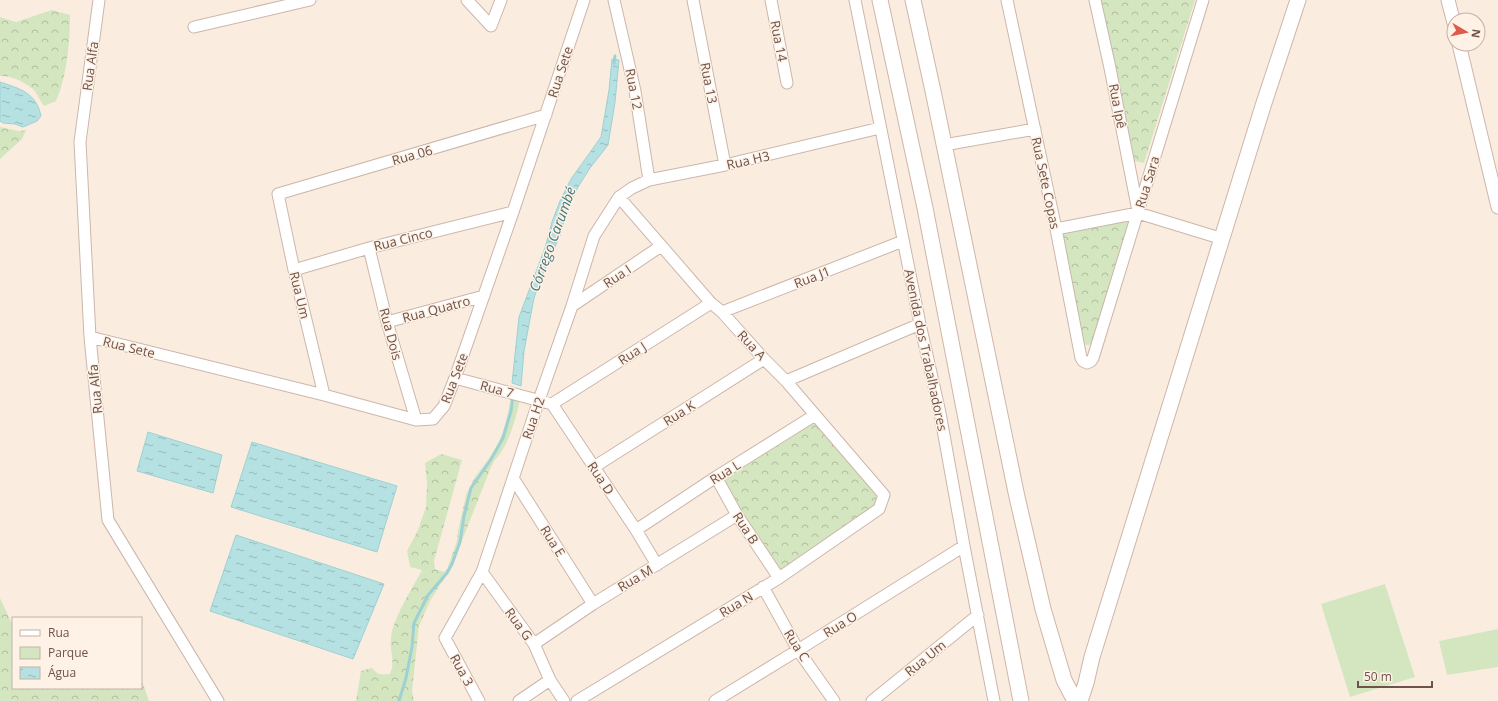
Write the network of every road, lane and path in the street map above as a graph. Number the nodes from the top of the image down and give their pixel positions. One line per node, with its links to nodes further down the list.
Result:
1 (99, 0): 45 (street, Rua Alfa)
2 (310, 0): 17 (street)
3 (467, 0): 4 (street)
4 (501, 0)
5 (584, 0): 22 (street, Rua Sete)
6 (614, 0): 27 (street, Rua 12)
7 (693, 0): 26 (street, Rua 13)
8 (771, 0): 21 (street, Rua 14)
9 (855, 0): 23 (street, Avenida dos Trabalhadores)
10 (880, 0): 82 (main road)
11 (913, 0): 25 (main road)
12 (1007, 0): 24 (street, Rua Sete Copas)
13 (1095, 0): 32 (street, Rua Ipê)
14 (1203, 0): 32 (street, Rua Sara)
15 (1298, 0): 34 (main road)
16 (1448, 0): 18 (street)
17 (282, 3): 19 (street)
18 (1451, 12)
19 (194, 27)
20 (1461, 52): 30 (street)
21 (787, 83)
22 (546, 115): 28 (street, Rua 06); 31 (street, Rua Sete)
23 (880, 128): 26 (street, Rua H3); 35 (street, Avenida dos Trabalhadores)
24 (1035, 129): 25 (street); 33 (street, Rua Sete Copas)
25 (944, 145): 83 (main road)
26 (724, 165): 27 (street, Rua H3)
27 (649, 180): 29 (street, Rua H3)
28 (278, 194): 38 (street, Rua Um)
29 (619, 197): 36 (street, Rua A); 41 (street, Rua H2)
30 (1498, 207)
31 (513, 212): 37 (street, Rua Cinco); 39 (street, Rua Sete)
32 (1138, 213): 33 (street); 34 (street); 47 (street, Rua Sara)
33 (1056, 229): 47 (street, Rua Sete Copas)
34 (1223, 238): 71 (main road)
35 (903, 241): 42 (street, Rua J1); 44 (street, Avenida dos Trabalhadores)
36 (661, 246): 40 (street, Rua A); 41 (street, Rua I)
37 (369, 248): 38 (street, Rua Cinco); 43 (street, Rua Dois)
38 (294, 270): 50 (street, Rua Um)
39 (484, 296): 43 (street, Rua Quatro); 48 (street, Rua Sete)
40 (711, 303): 42 (street, Rua A); 52 (street, Rua J)
41 (572, 306): 51 (street, Rua H2)
42 (722, 312): 46 (street, Rua A)
43 (387, 322): 54 (street, Rua Dois)
44 (920, 324): 49 (street); 61 (street, Avenida dos Trabalhadores)
45 (90, 337): 50 (street, Rua Sete); 73 (street, Rua Alfa)
46 (764, 359): 49 (street, Rua A); 55 (street, Rua K)
47 (1088, 362)
48 (455, 378): 51 (street, Rua 7); 54 (street, Rua Sete)
49 (786, 381): 53 (street, Rua A)
50 (324, 395): 54 (street, Rua Sete)
51 (539, 400): 52 (street); 57 (street, Rua H2)
52 (552, 404): 55 (street, Rua D)
53 (815, 415): 56 (street, Rua L); 58 (street, Rua A)
54 (416, 420)
55 (594, 467): 60 (street, Rua D)
56 (716, 477): 59 (street, Rua B); 60 (street, Rua L)
57 (513, 478): 63 (street, Rua H2); 66 (street, Rua E)
58 (884, 495): 64 (street, Rua N)
59 (737, 515): 62 (street, Rua M); 64 (street, Rua B)
60 (636, 530): 62 (street, Rua D)
61 (964, 546): 67 (street, Avenida dos Trabalhadores); 70 (street, Rua O)
62 (657, 565): 66 (street, Rua M)
63 (482, 572): 68 (street, Rua H2); 69 (street, Rua G)
64 (779, 578): 65 (street, Rua N)
65 (763, 587): 70 (street, Rua C); 77 (street, Rua N)
66 (593, 604): 69 (street, Rua M)
67 (978, 615): 80 (street, Rua Um); 81 (street, Avenida dos Trabalhadores)
68 (445, 638): 74 (street, Rua 3)
69 (534, 644): 72 (street, Rua G)
70 (798, 650): 78 (street, Rua O); 79 (street, Rua C)
71 (1092, 657): 84 (main road); 85 (main road)
72 (550, 680): 75 (street); 76 (street)
73 (218, 701)
74 (480, 701)
75 (519, 701)
76 (564, 701)
77 (577, 701)
78 (715, 701)
79 (834, 701)
80 (872, 701)
81 (994, 701)
82 (1021, 701)
83 (1075, 701)
84 (1080, 701)
85 (1090, 701)

